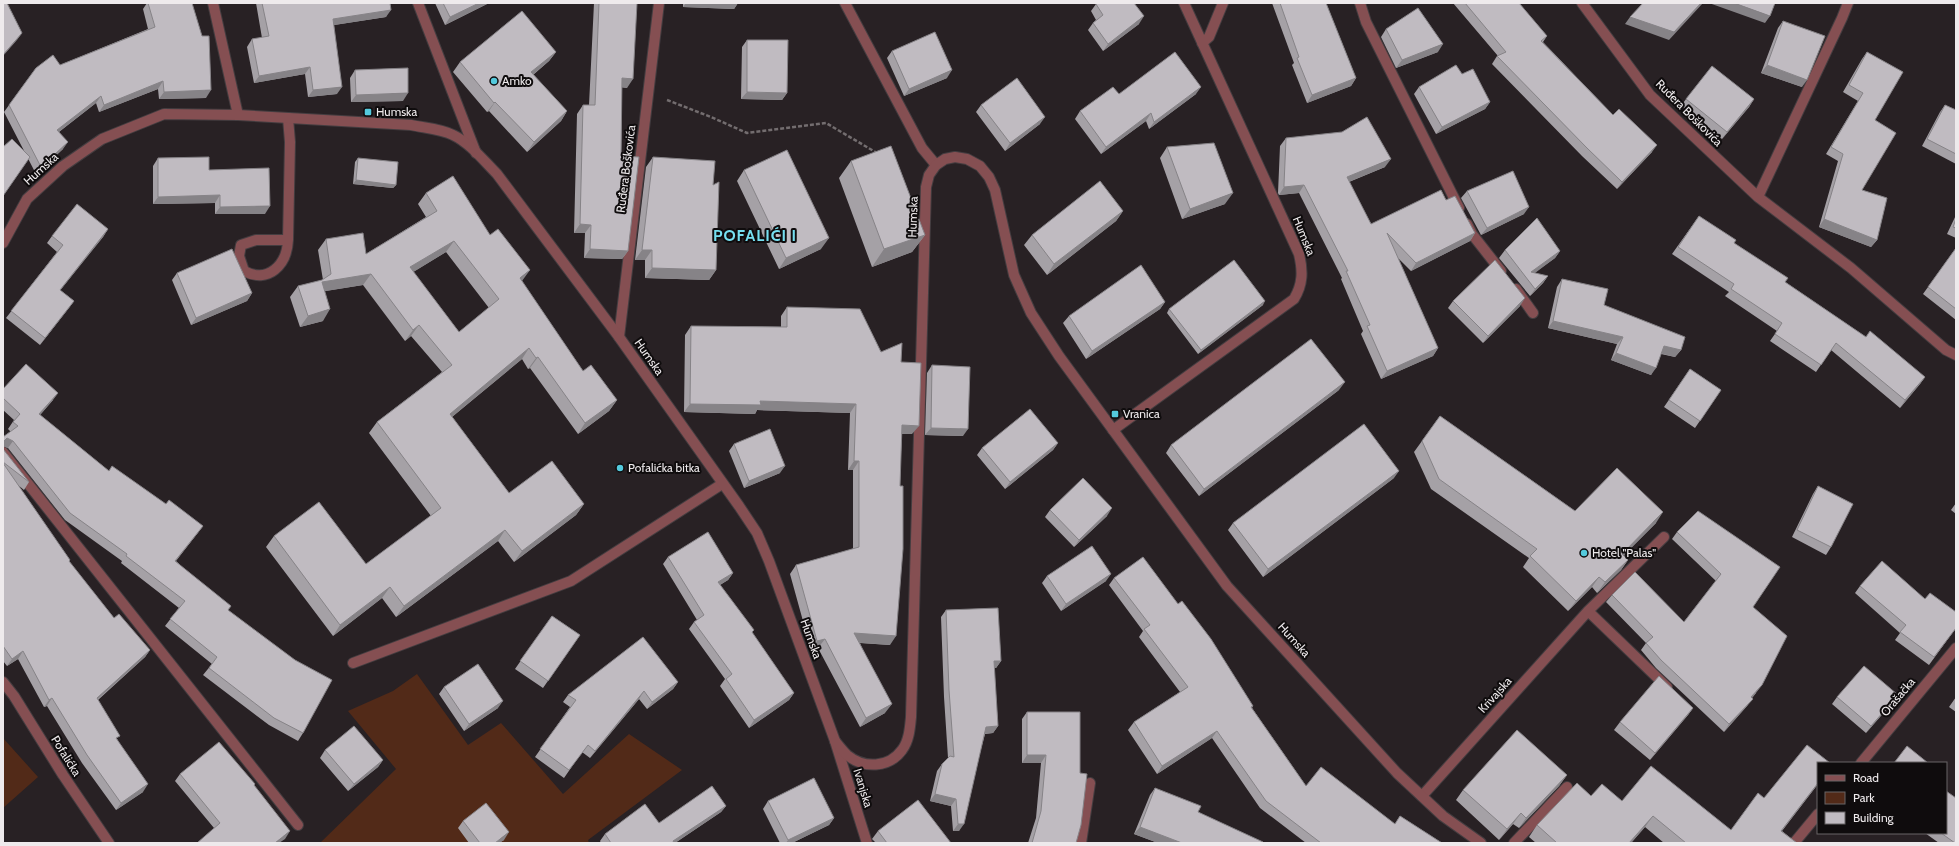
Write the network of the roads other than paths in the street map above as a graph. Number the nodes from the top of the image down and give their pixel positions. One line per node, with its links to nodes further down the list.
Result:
1 (213, 3): 11 (street)
2 (418, 3): 13 (street)
3 (659, 3): 19 (street, Ruđera Boškovića)
4 (845, 3): 14 (street)
5 (1184, 3): 10 (street, Humska)
6 (1223, 3): 10 (street)
7 (1360, 3): 18 (street)
8 (1582, 3): 15 (street, Ruđera Boškovića)
9 (1848, 3): 15 (street)
10 (1202, 43): 21 (street, Humska)
11 (238, 115): 12 (street, Humska); 17 (street, Humska)
12 (288, 118): 13 (street, Humska); 16 (street)
13 (476, 153): 19 (street, Humska)
14 (936, 165): 21 (street, Humska); 30 (street, Humska)
15 (1758, 197): 20 (street, Ruđera Boškovića)
16 (288, 240): 16 (street)
17 (3, 243)
18 (1533, 313)
19 (619, 338): 23 (street, Humska)
20 (1956, 355)
21 (1114, 430): 34 (street, Humska)
22 (3, 452): 36 (street)
23 (722, 484): 27 (street); 30 (street, Humska)
24 (1664, 537): 25 (street, Krivajska)
25 (1588, 610): 29 (street); 34 (street, Krivajska)
26 (1956, 648): 31 (street, Orašačka)
27 (353, 663)
28 (3, 682): 37 (street, Pofalićka)
29 (1673, 692)
30 (835, 741): 38 (street, Ivanjska)
31 (1862, 762)
32 (1090, 783): 39 (street)
33 (1567, 787): 41 (street)
34 (1422, 796): 40 (street, Humska)
35 (1817, 815): 42 (street)
36 (298, 826)
37 (109, 843)
38 (866, 843)
39 (1081, 843)
40 (1480, 843)
41 (1514, 843)
42 (1794, 843)

